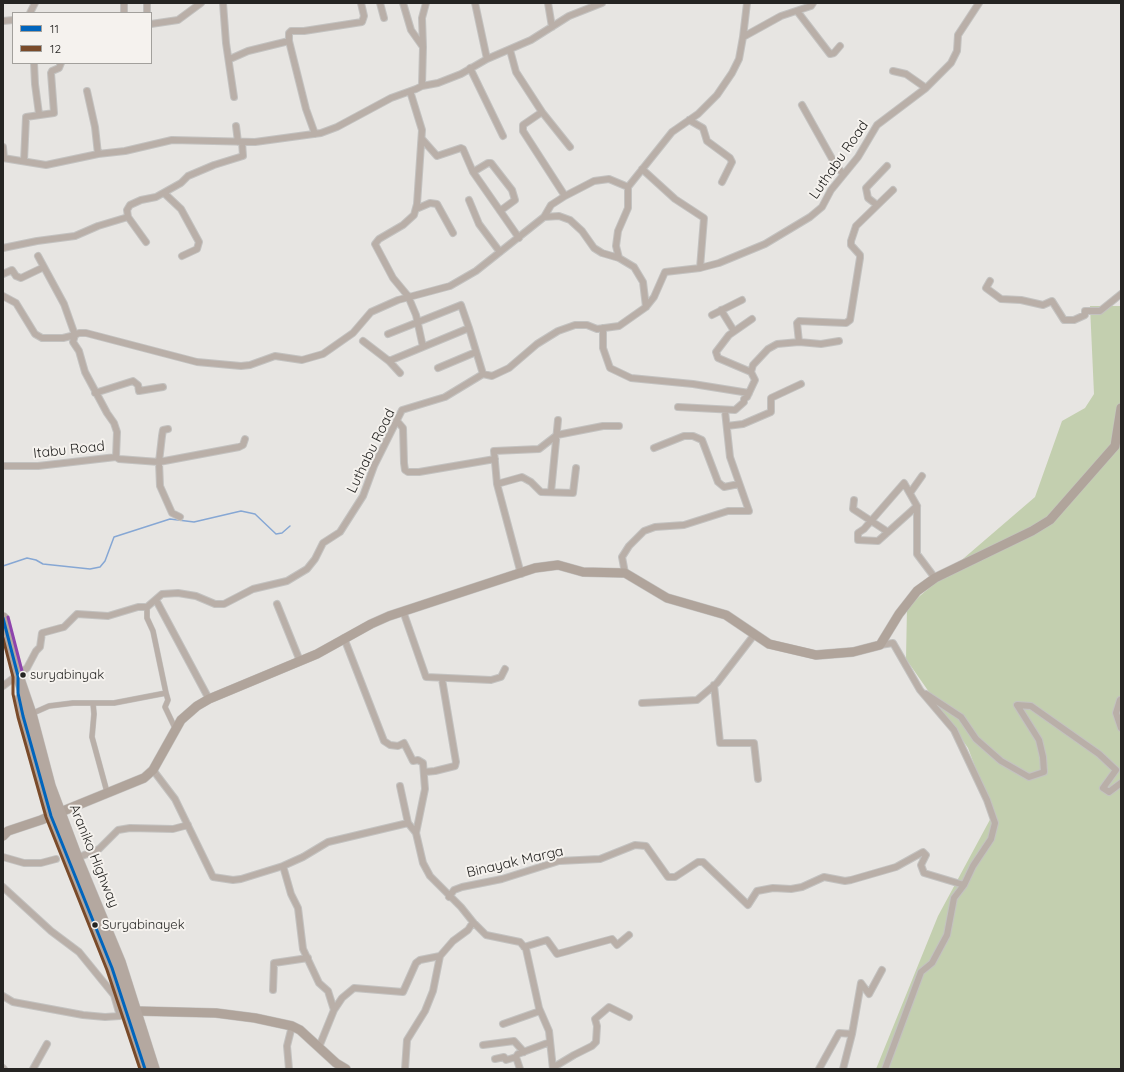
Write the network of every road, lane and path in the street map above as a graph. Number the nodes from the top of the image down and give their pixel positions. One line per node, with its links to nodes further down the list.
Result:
1 (35, 3): 15 (street)
2 (201, 3): 17 (street)
3 (223, 3): 24 (street)
4 (361, 3): 20 (street)
5 (380, 3): 16 (street)
6 (403, 3): 22 (street)
7 (426, 3): 22 (street)
8 (476, 3): 25 (street)
9 (548, 3): 18 (street)
10 (602, 3): 18 (street)
11 (747, 3): 19 (street)
12 (813, 3): 14 (street)
13 (979, 3): 31 (street, Luthabu Road)
14 (797, 11): 19 (street); 21 (street)
15 (30, 12)
16 (384, 18)
17 (152, 24)
18 (552, 27): 23 (street)
19 (743, 37): 38 (street)
20 (289, 41): 24 (street); 40 (street)
21 (840, 46)
22 (423, 47): 30 (street)
23 (510, 50): 25 (street); 36 (street)
24 (230, 58): 34 (street)
25 (487, 60): 28 (street)
26 (34, 64): 37 (street)
27 (61, 64): 37 (street)
28 (470, 68): 30 (street); 41 (street)
29 (894, 71): 31 (street)
30 (422, 86): 33 (street)
31 (926, 88): 52 (street, Luthabu Road)
32 (86, 91): 46 (street)
33 (410, 91): 40 (street); 42 (street)
34 (234, 97)
35 (802, 105): 52 (street)
36 (542, 112): 45 (street); 57 (street)
37 (39, 114): 48 (street)
38 (689, 120): 50 (street); 53 (street)
39 (236, 126): 43 (street)
40 (314, 134): 43 (street)
41 (503, 136)
42 (422, 139): 51 (street); 60 (street)
43 (240, 142): 46 (street); 56 (street)
44 (3, 147): 47 (street)
45 (570, 147)
46 (98, 154): 48 (street)
47 (3, 158): 48 (street)
48 (24, 161)
49 (887, 166): 59 (street)
50 (642, 169): 54 (street); 73 (street)
51 (473, 172): 61 (street); 61 (street)
52 (843, 174): 73 (street, Luthabu Road)
53 (722, 182)
54 (628, 187): 57 (street); 71 (street)
55 (893, 190): 59 (street)
56 (164, 193): 62 (street); 70 (street)
57 (565, 196): 63 (street)
58 (468, 200): 68 (street)
59 (877, 206): 92 (street)
60 (416, 209): 64 (street); 78 (street)
61 (500, 211): 65 (street)
62 (128, 217): 66 (street); 67 (street)
63 (544, 217): 65 (street); 71 (street)
64 (453, 233)
65 (519, 238): 68 (street)
66 (146, 242)
67 (3, 248)
68 (500, 252): 78 (street)
69 (38, 256): 72 (street, Itabu Road)
70 (182, 256)
71 (619, 258): 80 (street)
72 (44, 267): 74 (street); 89 (street, Itabu Road)
73 (700, 268): 80 (street, Luthabu Road)
74 (3, 274)
75 (990, 281): 76 (street)
76 (1121, 294)
77 (3, 296): 89 (street)
78 (408, 296): 84 (street); 89 (street)
79 (742, 300): 81 (street)
80 (646, 307): 86 (street, Luthabu Road)
81 (721, 310): 82 (street); 87 (street)
82 (712, 314)
83 (752, 319): 87 (street)
84 (416, 322): 85 (street); 88 (street); 93 (street)
85 (469, 328): 93 (street); 94 (street)
86 (603, 328): 99 (street, Luthabu Road); 103 (street)
87 (734, 331): 97 (street)
88 (388, 334)
89 (74, 335): 102 (street, Itabu Road)
90 (363, 341): 95 (street)
91 (839, 341): 92 (street)
92 (799, 342): 97 (street)
93 (423, 347): 95 (street)
94 (476, 352): 96 (street); 99 (street)
95 (389, 361): 98 (street)
96 (438, 368)
97 (751, 372): 103 (street)
98 (400, 373)
99 (483, 374): 108 (street, Luthabu Road)
100 (801, 384): 110 (street)
101 (163, 387): 102 (street)
102 (95, 393): 115 (street, Itabu Road)
103 (749, 393): 106 (street)
104 (678, 407): 106 (street)
105 (1121, 408): 132 (main road)
106 (726, 411): 110 (street)
107 (558, 420): 112 (street)
108 (397, 421): 116 (street); 133 (street, Luthabu Road)
109 (619, 426): 112 (street)
110 (727, 426): 122 (street)
111 (168, 429): 117 (street)
112 (557, 435): 116 (street); 123 (street)
113 (245, 439): 117 (street)
114 (654, 448): 122 (street)
115 (116, 457): 117 (street); 118 (street, Itabu Road)
116 (495, 459): 121 (street)
117 (159, 462): 127 (street)
118 (3, 466)
119 (576, 468): 123 (street)
120 (922, 476): 124 (street)
121 (498, 484): 123 (street); 131 (street)
122 (739, 484): 130 (street)
123 (551, 492)
124 (910, 493): 126 (street); 128 (street)
125 (854, 500): 128 (street)
126 (917, 506): 129 (street); 132 (street)
127 (180, 517)
128 (871, 520): 129 (street); 129 (street)
129 (888, 532)
130 (625, 573): 131 (main road); 138 (main road)
131 (521, 574): 136 (main road)
132 (935, 578): 140 (main road)
133 (156, 600): 135 (street, Luthabu Road); 149 (street)
134 (277, 604): 141 (street)
135 (147, 607): 143 (street, Luthabu Road); 148 (street)
136 (403, 611): 139 (main road); 144 (street)
137 (3, 618): 143 (highway, Araniko Highway)
138 (754, 635): 140 (main road); 145 (street)
139 (344, 638): 141 (main road); 157 (street)
140 (880, 645): 147 (street)
141 (300, 661): 149 (main road)
142 (505, 669): 144 (street)
143 (18, 676): 146 (street); 153 (highway, Araniko Highway); 162 (highway, Araniko Highway)
144 (442, 678): 157 (street)
145 (714, 685): 152 (street); 158 (street)
146 (3, 686)
147 (920, 690): 159 (street); 171 (street)
148 (166, 693): 151 (street); 154 (street)
149 (209, 699): 154 (main road)
150 (1121, 701): 155 (street)
151 (93, 703): 153 (street); 161 (street)
152 (642, 703)
153 (31, 714): 162 (highway, Araniko Highway)
154 (175, 728): 156 (main road)
155 (1121, 728)
156 (152, 770): 161 (main road); 164 (street)
157 (425, 772): 165 (street)
158 (758, 779)
159 (1121, 783)
160 (400, 786): 163 (street)
161 (107, 792): 162 (main road)
162 (55, 814): 166 (main road); 168 (highway, Araniko Highway); 198 (highway, Araniko Highway)
163 (408, 822): 165 (street); 170 (street)
164 (188, 825): 168 (street); 170 (street)
165 (416, 833): 173 (street)
166 (3, 836)
167 (3, 857): 169 (street)
168 (77, 858): 183 (highway, Araniko Highway)
169 (56, 859)
170 (283, 866): 178 (street)
171 (964, 885): 173 (street, Binayak Marga); 206 (street)
172 (3, 887): 181 (street)
173 (449, 897): 174 (street)
174 (473, 922): 176 (street); 177 (street)
175 (629, 935): 176 (street)
176 (524, 947): 184 (street)
177 (440, 956): 182 (street); 202 (street)
178 (308, 958): 180 (street); 182 (street)
179 (882, 970): 188 (street)
180 (273, 990)
181 (3, 996)
182 (334, 1010): 192 (street)
183 (137, 1011): 187 (main road); 199 (highway, Araniko Highway)
184 (540, 1011): 186 (street); 189 (street)
185 (629, 1017): 196 (street)
186 (503, 1024)
187 (292, 1026): 192 (main road); 200 (street)
188 (852, 1034): 204 (street); 205 (street)
189 (550, 1042): 193 (street); 196 (street)
190 (47, 1044): 197 (street)
191 (483, 1045): 193 (street)
192 (319, 1047): 201 (main road)
193 (524, 1052): 194 (street)
194 (516, 1057): 195 (street); 203 (street)
195 (495, 1060)
196 (554, 1068)
197 (33, 1069)
198 (145, 1069)
199 (154, 1069)
200 (289, 1069)
201 (346, 1069)
202 (405, 1069)
203 (520, 1069)
204 (819, 1069)
205 (843, 1069)
206 (885, 1069)

